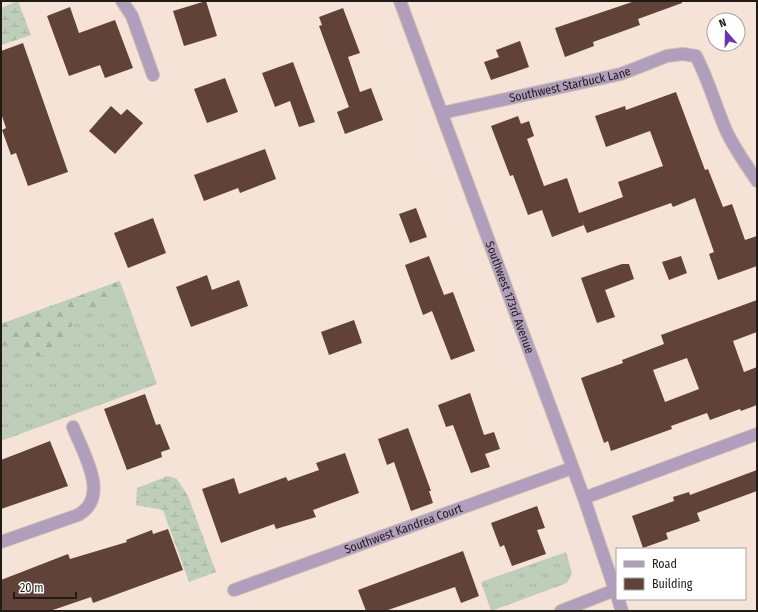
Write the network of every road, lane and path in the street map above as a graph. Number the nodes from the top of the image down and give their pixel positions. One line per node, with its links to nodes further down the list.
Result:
1 (122, 1): 3 (street)
2 (400, 1): 4 (street, Southwest 173rd Avenue)
3 (153, 75)
4 (442, 113): 5 (street, Southwest Starbuck Lane); 8 (street, Southwest 173rd Avenue)
5 (757, 181)
6 (73, 427): 10 (street)
7 (757, 434): 9 (street)
8 (572, 468): 9 (street, Southwest 173rd Avenue); 11 (street, Southwest Kandrea Court)
9 (584, 498): 12 (street, Southwest 173rd Avenue)
10 (1, 542)
11 (234, 590)
12 (616, 592)
13 (616, 595): 15 (street)
14 (619, 600): 16 (street, Southwest 173rd Avenue)
15 (561, 611)
16 (622, 611)

